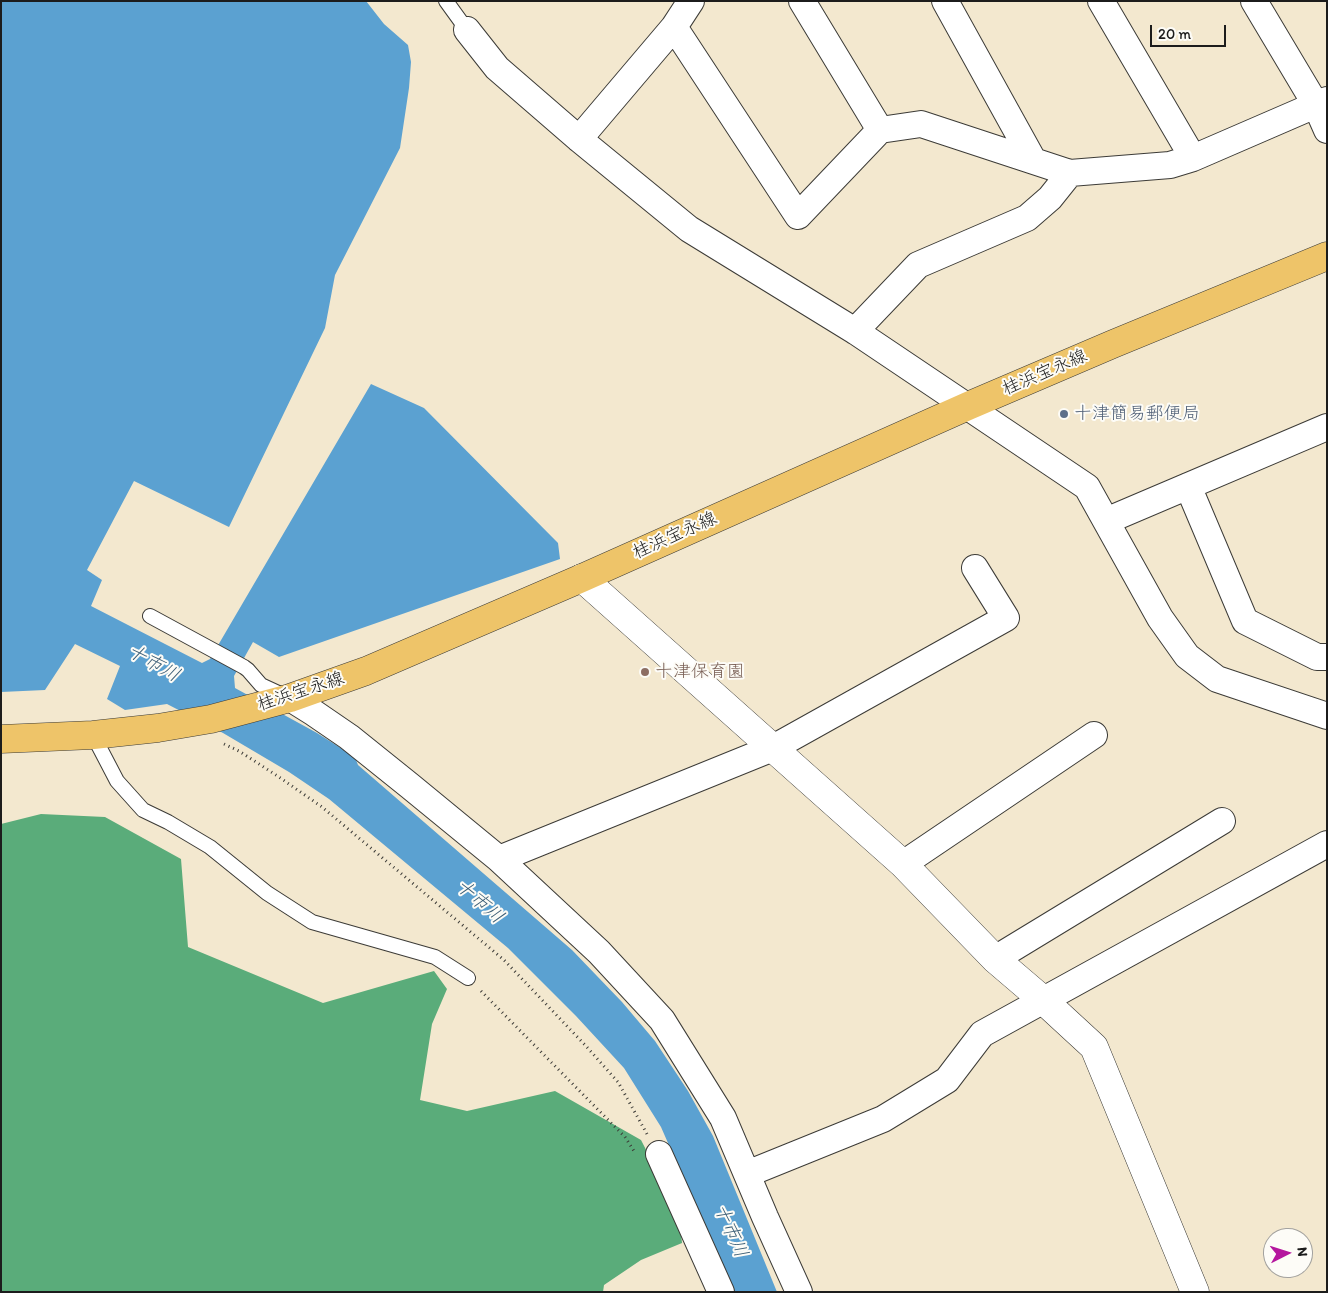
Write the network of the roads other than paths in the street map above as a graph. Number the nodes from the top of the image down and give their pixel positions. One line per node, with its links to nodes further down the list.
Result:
1 (446, 1): 8 (lane)
2 (691, 1): 7 (street)
3 (802, 1): 10 (street)
4 (945, 1): 14 (street)
5 (1101, 1): 13 (street)
6 (1254, 1): 9 (street)
7 (674, 27): 10 (street); 12 (street)
8 (467, 30): 12 (street)
9 (1321, 102): 11 (street); 13 (street)
10 (880, 130): 14 (street)
11 (1327, 130)
12 (579, 139): 17 (street)
13 (1193, 158): 15 (street)
14 (1033, 160): 15 (street)
15 (1070, 173): 17 (street)
16 (1327, 256): 18 (main road, 桂浜宝永線)
17 (855, 331): 18 (street)
18 (968, 406): 21 (street); 23 (main road, 桂浜宝永線)
19 (1326, 428): 20 (street)
20 (1188, 486): 21 (street); 25 (street)
21 (1106, 521): 27 (street)
22 (975, 568): 31 (street)
23 (582, 578): 26 (main road, 桂浜宝永線); 31 (street)
24 (150, 616): 26 (lane)
25 (1327, 657)
26 (283, 700): 29 (main road, 桂浜宝永線); 34 (street)
27 (1327, 716)
28 (1094, 734): 35 (street)
29 (93, 735): 30 (main road, 桂浜宝永線); 37 (lane)
30 (1, 739)
31 (774, 748): 34 (street); 35 (street)
32 (1222, 821): 36 (street)
33 (1327, 844): 38 (street)
34 (499, 859): 40 (street)
35 (903, 864): 36 (street)
36 (995, 959): 38 (street)
37 (468, 978)
38 (1043, 1000): 40 (street); 43 (street)
39 (663, 1162): 41 (street)
40 (747, 1174): 42 (street)
41 (721, 1292)
42 (799, 1292)
43 (1195, 1292)

